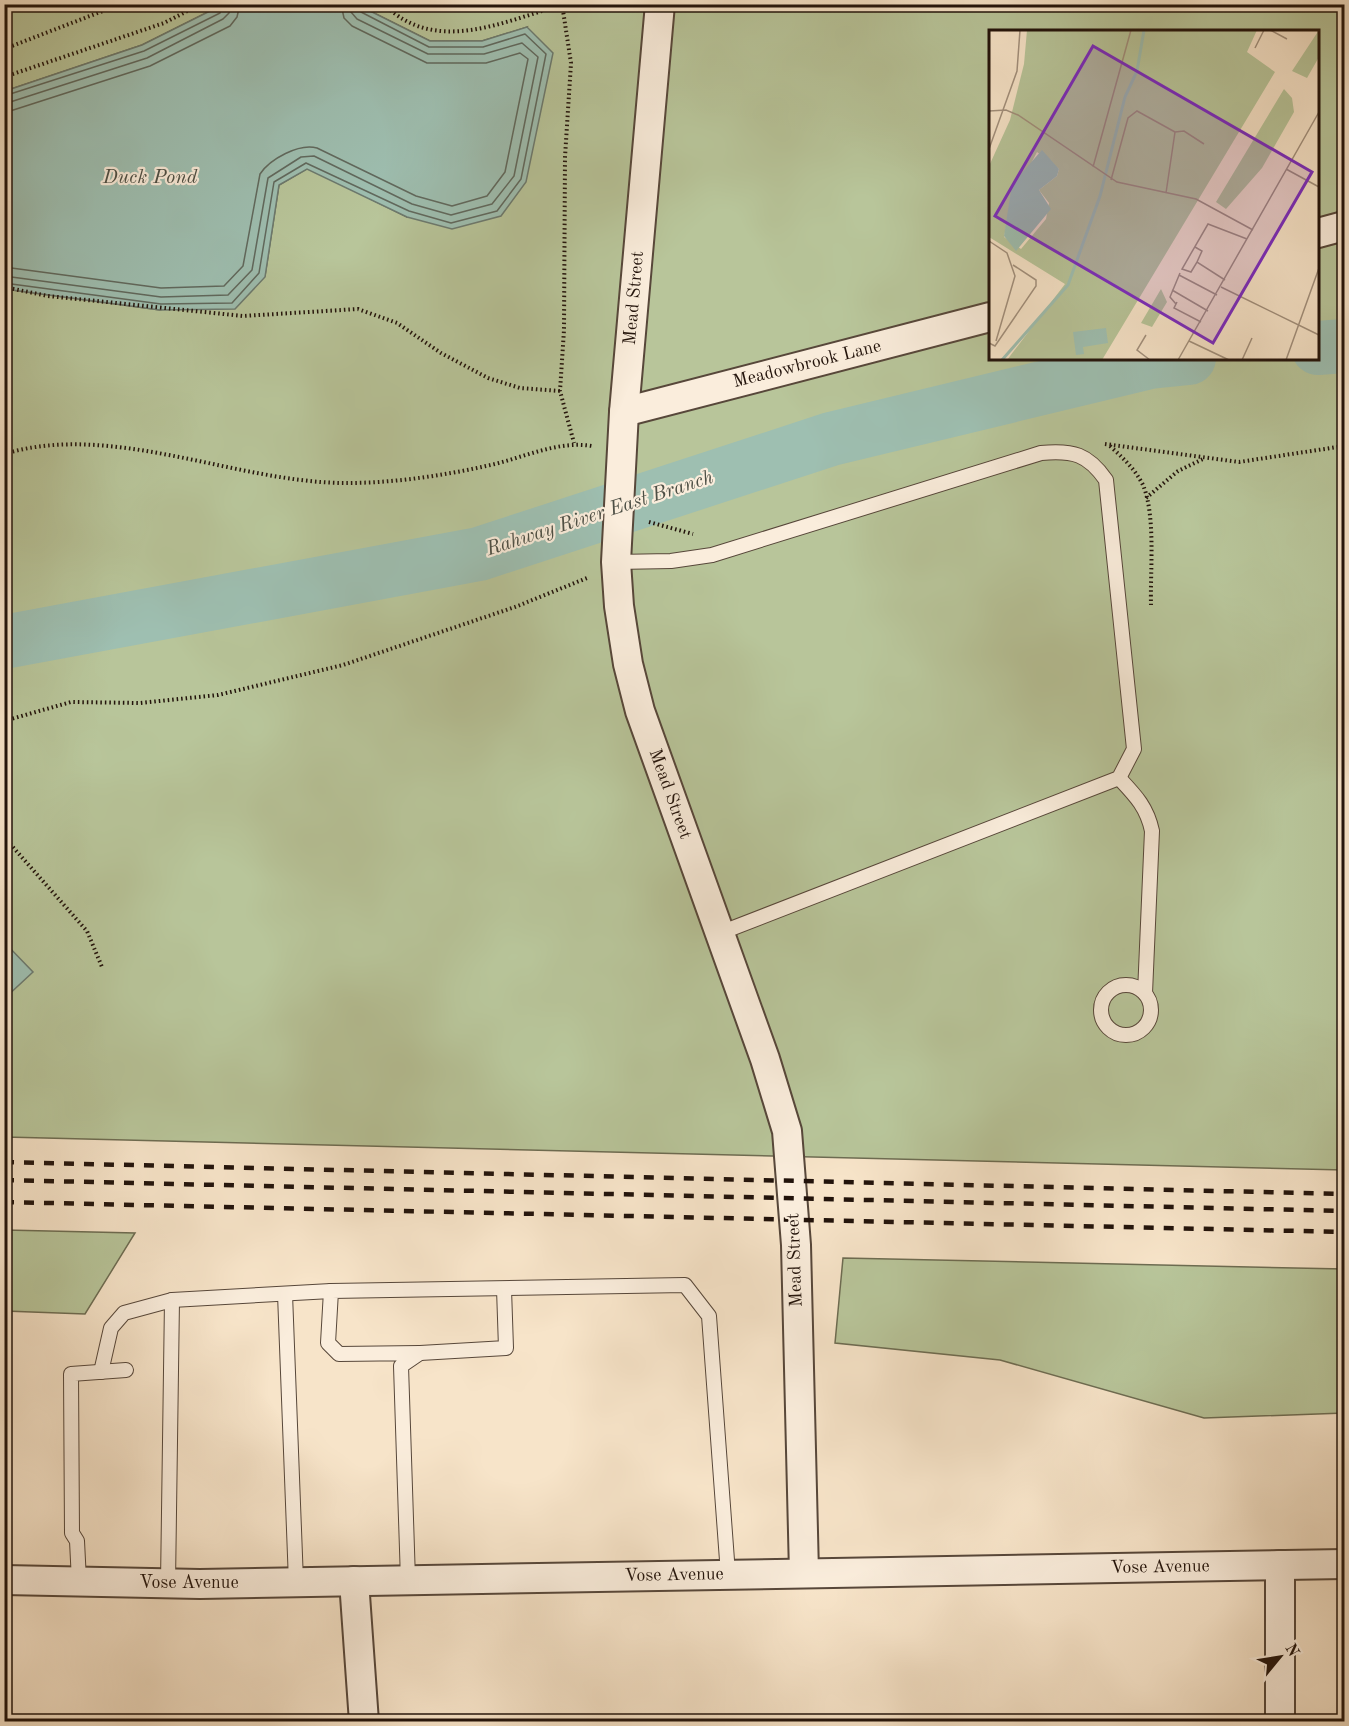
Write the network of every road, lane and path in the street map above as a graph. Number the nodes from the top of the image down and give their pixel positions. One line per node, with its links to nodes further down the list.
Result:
1 (121, 4): 6 (path)
2 (201, 4): 7 (path)
3 (384, 4): 5 (path)
4 (660, 4): 13 (street, Mead Street)
5 (562, 5): 12 (path)
6 (4, 49)
7 (4, 77)
8 (1344, 226): 9 (street)
9 (1319, 232)
10 (4, 287): 12 (path)
11 (989, 317): 13 (street, Meadowbrook Lane)
12 (560, 391): 14 (path)
13 (624, 412): 20 (street, Mead Street)
14 (574, 443): 16 (path); 17 (path)
15 (1110, 446): 19 (path)
16 (599, 447)
17 (4, 454)
18 (1204, 458): 19 (path)
19 (1146, 498): 22 (path)
20 (616, 549): 24 (lane); 26 (street, Mead Street)
21 (591, 577): 23 (path)
22 (1151, 605)
23 (4, 721)
24 (1119, 778): 26 (lane); 28 (lane)
25 (4, 837): 27 (path)
26 (720, 933): 38 (street, Mead Street)
27 (102, 967)
28 (1145, 993)
29 (504, 1289): 30 (lane); 33 (lane); 39 (lane)
30 (331, 1291): 31 (lane); 33 (lane)
31 (285, 1294): 32 (lane); 44 (lane)
32 (172, 1300): 35 (lane); 45 (lane)
33 (420, 1353): 41 (lane)
34 (126, 1370): 35 (lane)
35 (102, 1372): 42 (lane)
36 (1280, 1564): 37 (street, Vose Avenue); 38 (street, Vose Avenue); 47 (street)
37 (1344, 1564)
38 (804, 1573): 39 (street, Vose Avenue)
39 (728, 1574): 41 (street, Vose Avenue)
40 (4, 1580): 42 (street, Vose Avenue)
41 (408, 1580): 43 (street, Vose Avenue)
42 (79, 1581): 45 (street, Vose Avenue)
43 (354, 1581): 44 (street, Vose Avenue); 46 (street)
44 (296, 1582): 45 (street, Vose Avenue)
45 (168, 1583)
46 (364, 1722)
47 (1280, 1722)

